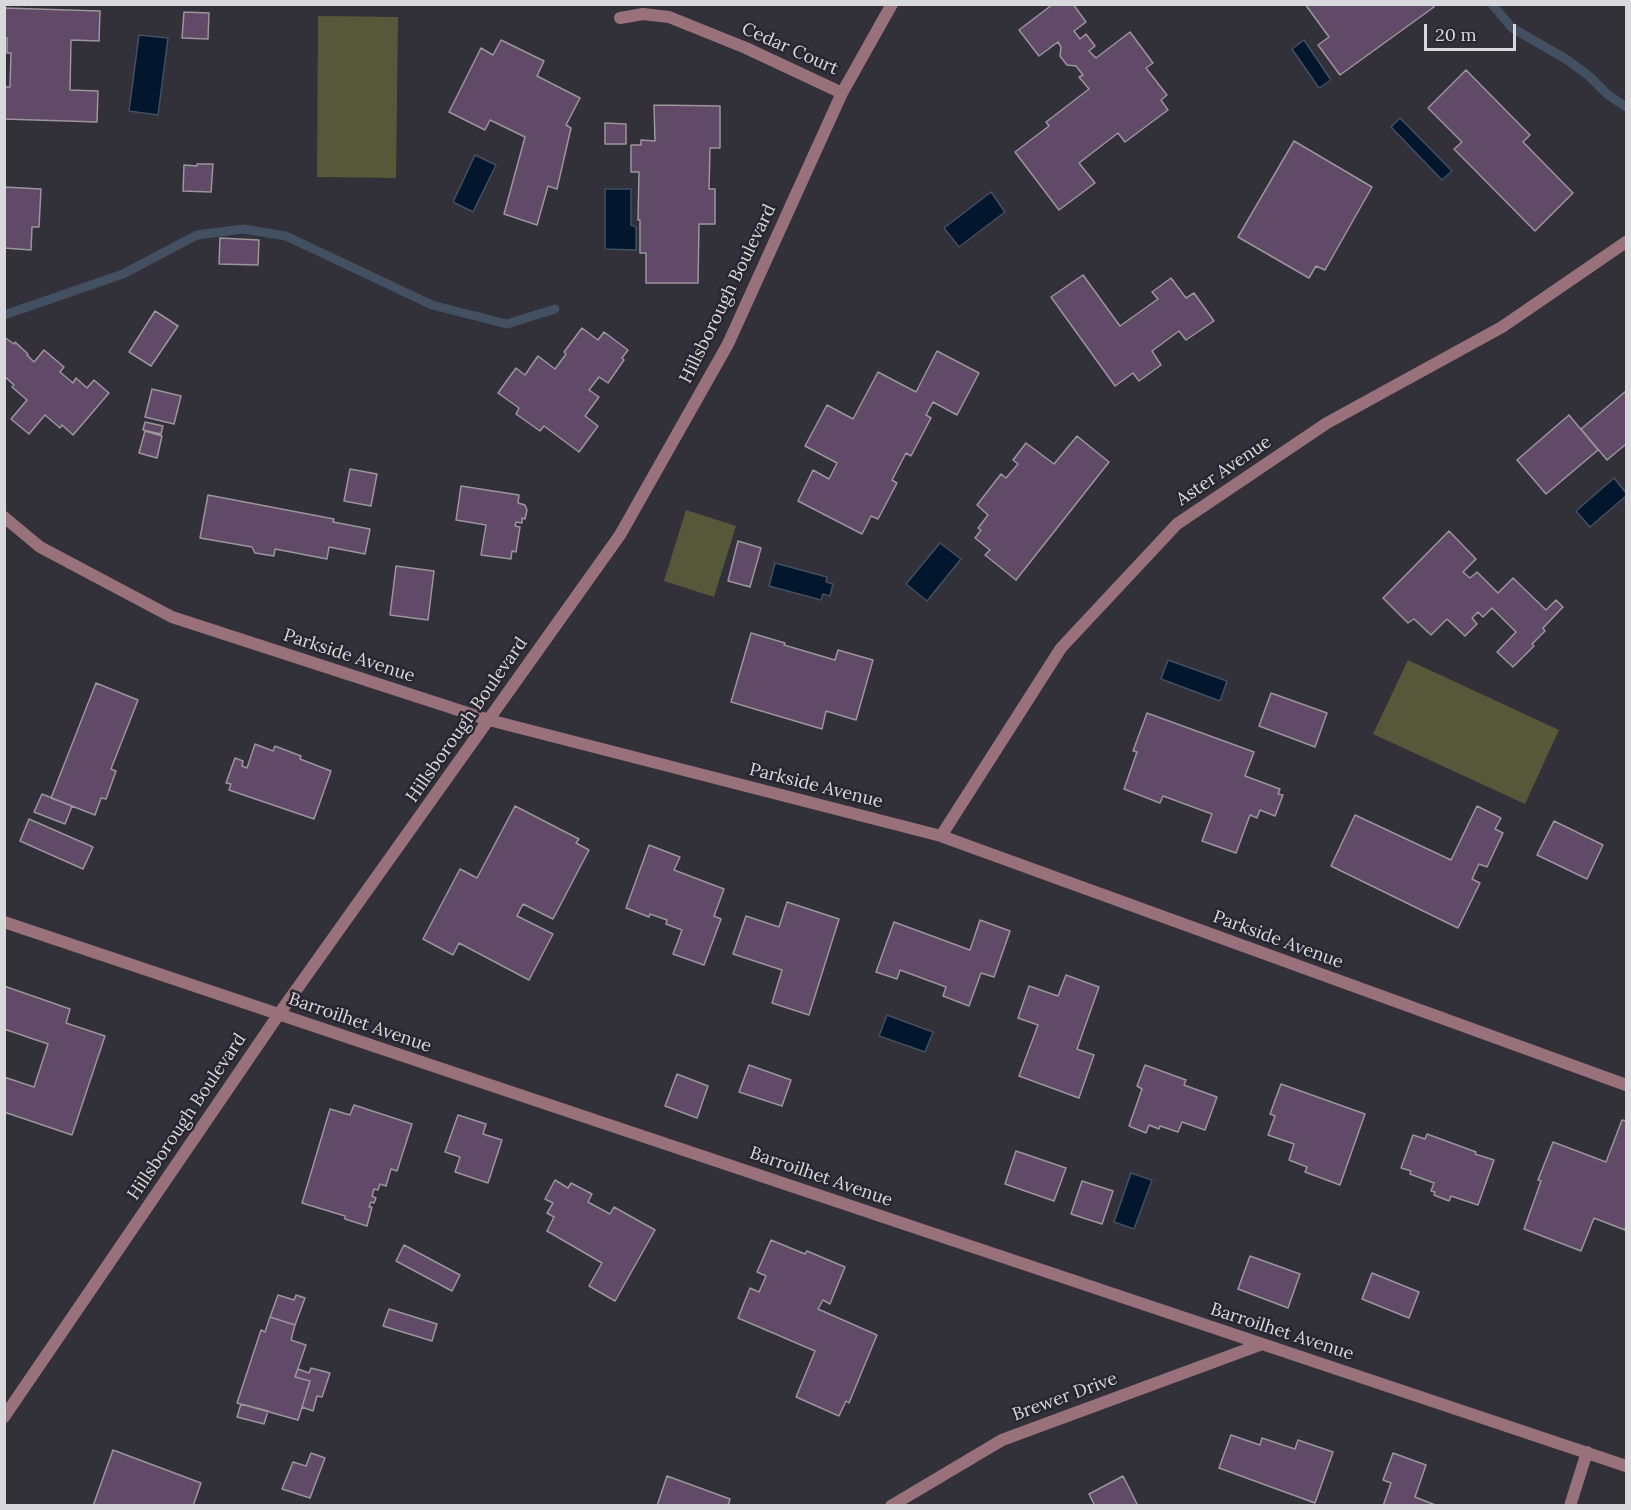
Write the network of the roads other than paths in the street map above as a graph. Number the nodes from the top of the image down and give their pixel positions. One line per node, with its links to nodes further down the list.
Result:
1 (892, 4): 3 (street, Hillsborough Boulevard)
2 (620, 18): 3 (street, Cedar Court)
3 (842, 93): 6 (street, Hillsborough Boulevard)
4 (1626, 242): 7 (street, Aster Avenue)
5 (4, 516): 6 (street, Parkside Avenue)
6 (489, 720): 7 (street, Parkside Avenue); 9 (street, Hillsborough Boulevard)
7 (941, 836): 10 (street, Parkside Avenue)
8 (4, 922): 9 (street, Barroilhet Avenue)
9 (279, 1014): 11 (street, Barroilhet Avenue); 12 (street, Hillsborough Boulevard)
10 (1626, 1085)
11 (1262, 1344): 13 (street, Barroilhet Avenue); 15 (street, Brewer Drive)
12 (4, 1417)
13 (1587, 1452): 14 (street, Barroilhet Avenue); 16 (street)
14 (1626, 1466)
15 (891, 1506)
16 (1570, 1506)

